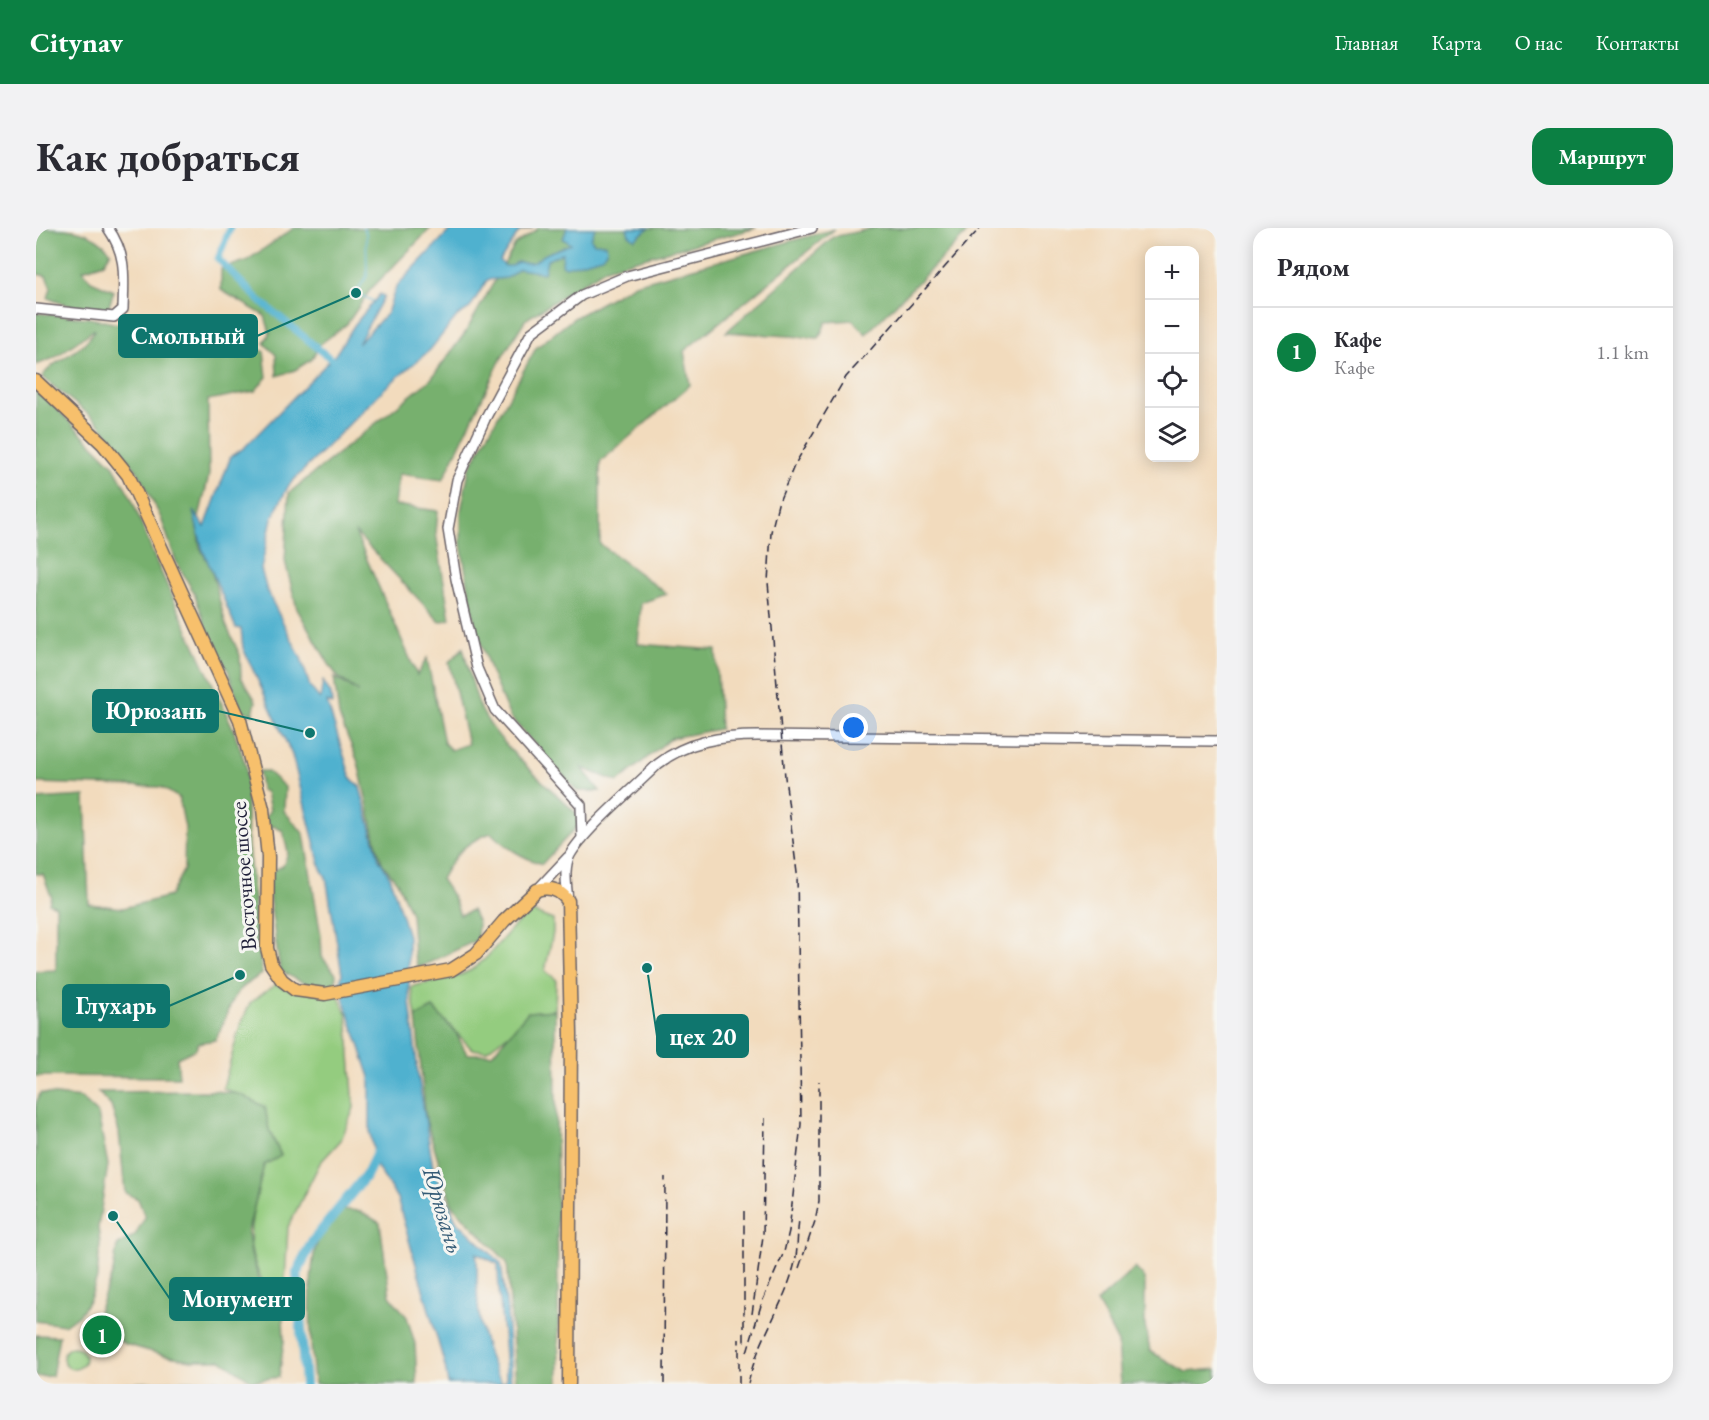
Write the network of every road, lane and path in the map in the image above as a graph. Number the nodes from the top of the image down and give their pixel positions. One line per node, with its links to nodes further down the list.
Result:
1 (108, 228): 3 (street)
2 (812, 228): 6 (street)
3 (36, 309)
4 (36, 381): 8 (main road, Восточное шоссе)
5 (1217, 741): 6 (street, Восточное шоссе)
6 (582, 839): 7 (street, Восточное шоссе)
7 (570, 855): 8 (street, Восточное шоссе); 9 (street)
8 (537, 890): 9 (main road)
9 (568, 901): 10 (main road)
10 (569, 1384)

